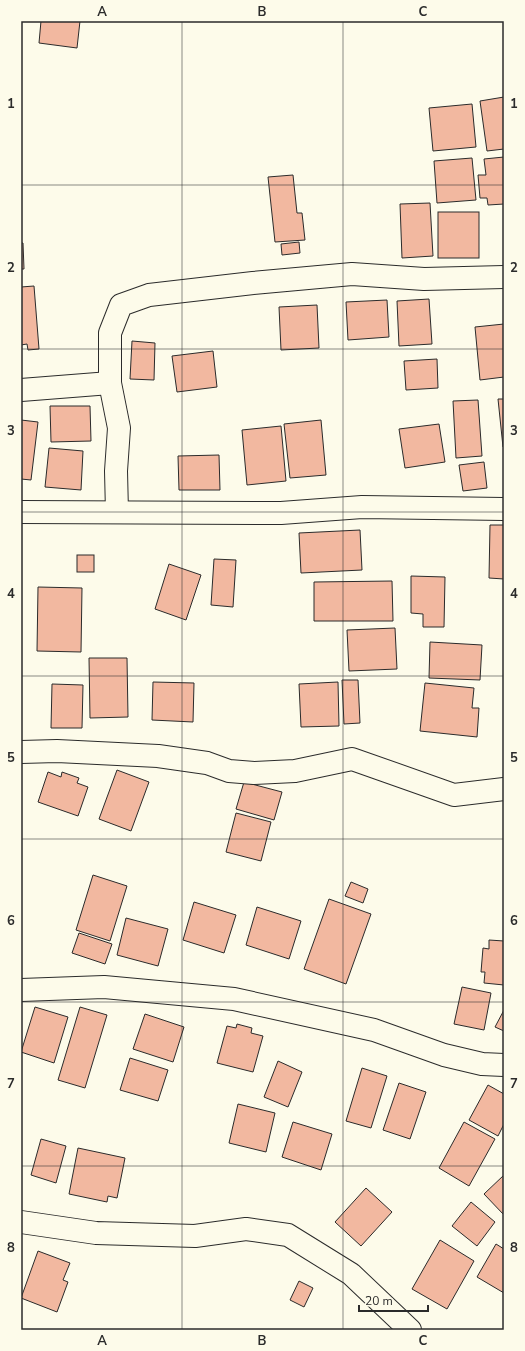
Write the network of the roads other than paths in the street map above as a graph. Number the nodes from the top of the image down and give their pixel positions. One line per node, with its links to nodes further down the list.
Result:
1 (504, 277): 2 (street)
2 (110, 383): 3 (street); 6 (street)
3 (21, 390)
4 (504, 509): 6 (street)
5 (21, 512): 6 (street)
6 (117, 512)
7 (21, 752): 8 (street)
8 (504, 789)
9 (21, 990): 10 (street)
10 (504, 1065)
11 (21, 1222): 12 (street)
12 (410, 1330)

